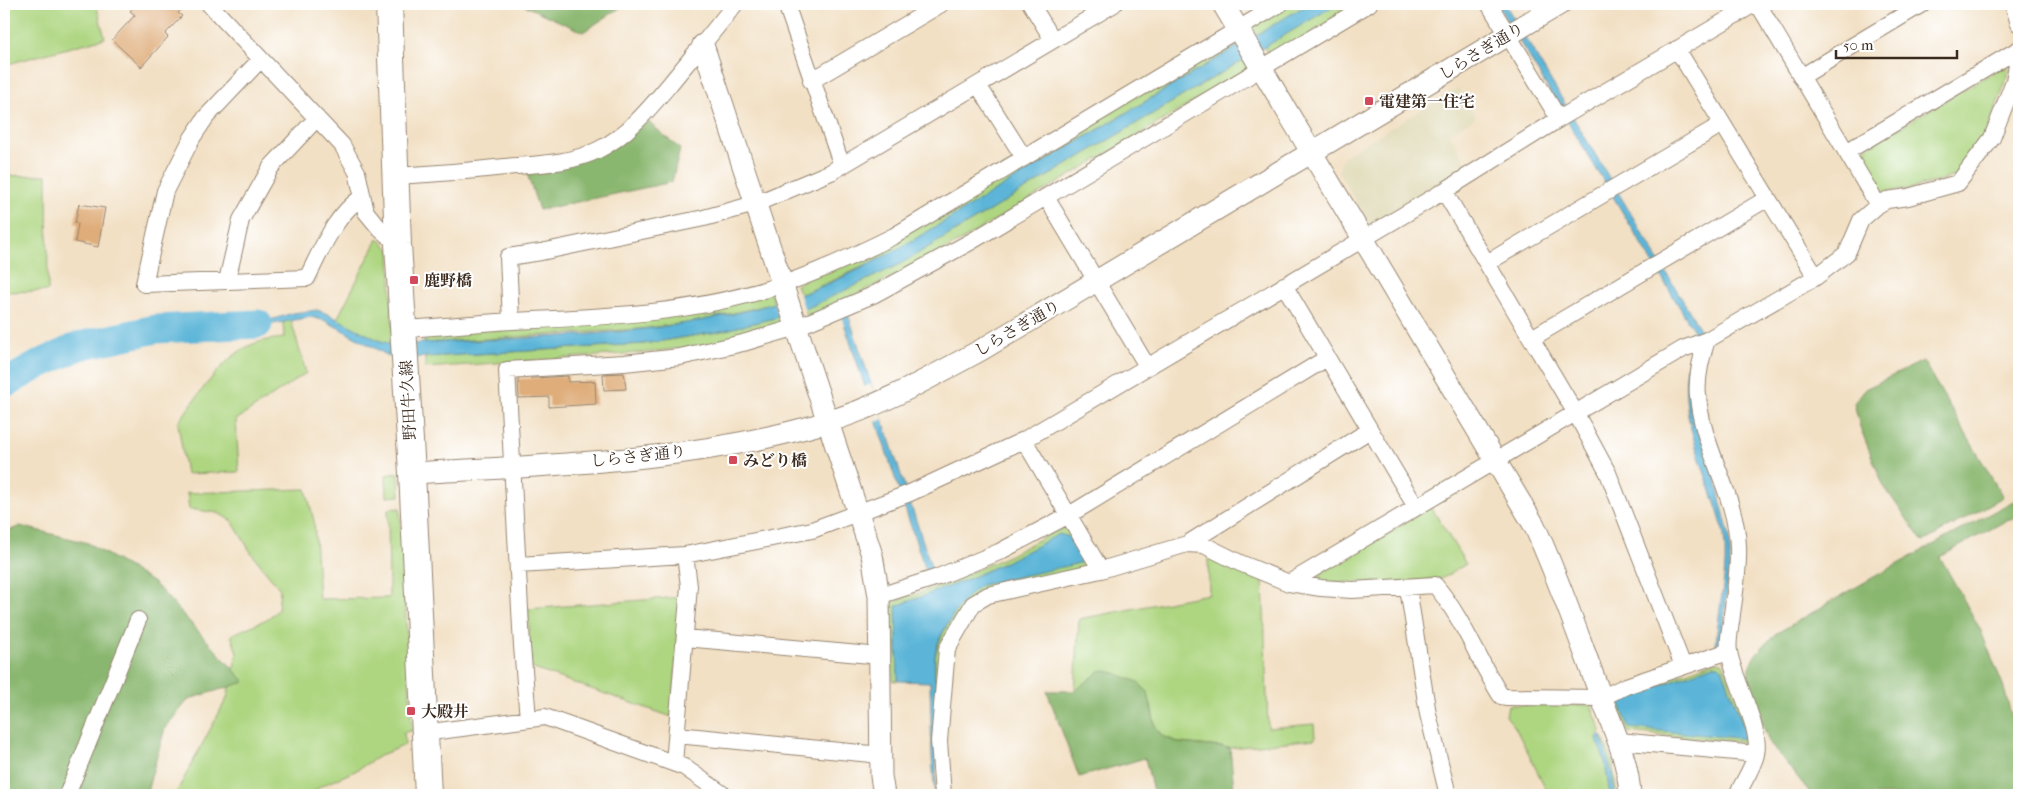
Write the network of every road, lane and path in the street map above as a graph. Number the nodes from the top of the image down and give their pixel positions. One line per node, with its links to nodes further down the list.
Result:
1 (208, 4): 25 (street)
2 (389, 4): 37 (main road, 野田牛久線)
3 (735, 4): 21 (street)
4 (786, 4): 28 (street)
5 (941, 4): 28 (street)
6 (1031, 4): 20 (street)
7 (1114, 4): 20 (street)
8 (1224, 4): 18 (street)
9 (1280, 4): 18 (street)
10 (1369, 4): 26 (street)
11 (1489, 4): 19 (street)
12 (1560, 4): 19 (street, しらさぎ通り)
13 (1754, 4): 22 (street)
14 (1758, 4): 27 (street)
15 (1922, 4): 27 (street)
16 (2013, 4): 17 (street)
17 (2019, 24)
18 (1238, 28): 26 (street); 35 (street)
19 (1508, 35): 31 (street); 33 (street, しらさぎ通り)
20 (1053, 40): 29 (street)
21 (703, 45): 37 (street); 42 (street)
22 (1677, 49): 31 (street); 32 (street)
23 (2019, 49): 34 (street)
24 (2019, 54): 43 (street)
25 (261, 59): 30 (street); 48 (street)
26 (1263, 67): 33 (street); 40 (street)
27 (1801, 77): 34 (street)
28 (811, 80): 36 (street)
29 (978, 84): 35 (street); 36 (street)
30 (318, 118): 39 (street); 48 (street)
31 (1559, 119): 38 (street)
32 (1722, 124): 41 (street); 46 (street)
33 (1313, 152): 44 (street); 49 (street, しらさぎ通り)
34 (1846, 152): 43 (street)
35 (1024, 158): 51 (street)
36 (842, 166): 42 (street)
37 (395, 176): 45 (main road, 野田牛久線)
38 (1444, 191): 44 (street); 46 (street)
39 (362, 197): 45 (street); 48 (street)
40 (1046, 197): 49 (street); 53 (street)
41 (1768, 198): 47 (street); 54 (street)
42 (755, 204): 51 (street); 52 (street)
43 (1878, 205): 47 (street)
44 (1363, 237): 50 (street); 63 (street)
45 (398, 244): 56 (main road, 野田牛久線)
46 (1487, 264): 54 (street)
47 (1816, 277): 55 (street)
48 (228, 280)
49 (1096, 282): 58 (street); 60 (street, しらさぎ通り)
50 (1284, 285): 57 (street); 58 (street)
51 (783, 287): 52 (street); 53 (street)
52 (511, 321): 56 (street)
53 (796, 325): 60 (street); 64 (street)
54 (1532, 338): 59 (street)
55 (1707, 340): 59 (street); 78 (street)
56 (404, 344): 65 (main road, 野田牛久線)
57 (1327, 358): 61 (street); 68 (street)
58 (1147, 366): 62 (street)
59 (1575, 412): 63 (street); 80 (street)
60 (828, 422): 64 (street, しらさぎ通り); 67 (street)
61 (1370, 430): 66 (street); 69 (street)
62 (1024, 440): 67 (street); 68 (street)
63 (1496, 459): 66 (street); 81 (street)
64 (513, 467): 65 (street, しらさぎ通り); 71 (street)
65 (412, 473): 83 (main road, 野田牛久線)
66 (1416, 507): 73 (street)
67 (859, 513): 70 (street); 75 (street)
68 (1069, 515): 72 (street); 75 (street)
69 (1186, 544): 72 (street); 73 (street)
70 (685, 555): 71 (street); 77 (street)
71 (518, 565): 82 (street)
72 (1101, 570): 93 (street)
73 (1289, 583): 74 (street)
74 (1408, 588): 81 (street); 94 (street)
75 (879, 596): 79 (street)
76 (138, 620): 89 (street)
77 (685, 638): 79 (street); 84 (street)
78 (1729, 651): 80 (street); 86 (street)
79 (881, 656): 87 (street)
80 (1683, 666): 81 (street)
81 (1601, 698): 85 (street)
82 (528, 719): 83 (street); 88 (street)
83 (424, 733): 90 (main road, 野田牛久線)
84 (677, 735): 87 (street); 88 (street)
85 (1619, 741): 86 (street); 95 (street)
86 (1756, 754): 96 (street)
87 (881, 755): 92 (street)
88 (674, 763): 91 (street)
89 (67, 795)
90 (428, 795)
91 (724, 795)
92 (884, 795)
93 (943, 795)
94 (1448, 795)
95 (1630, 795)
96 (1737, 795)

